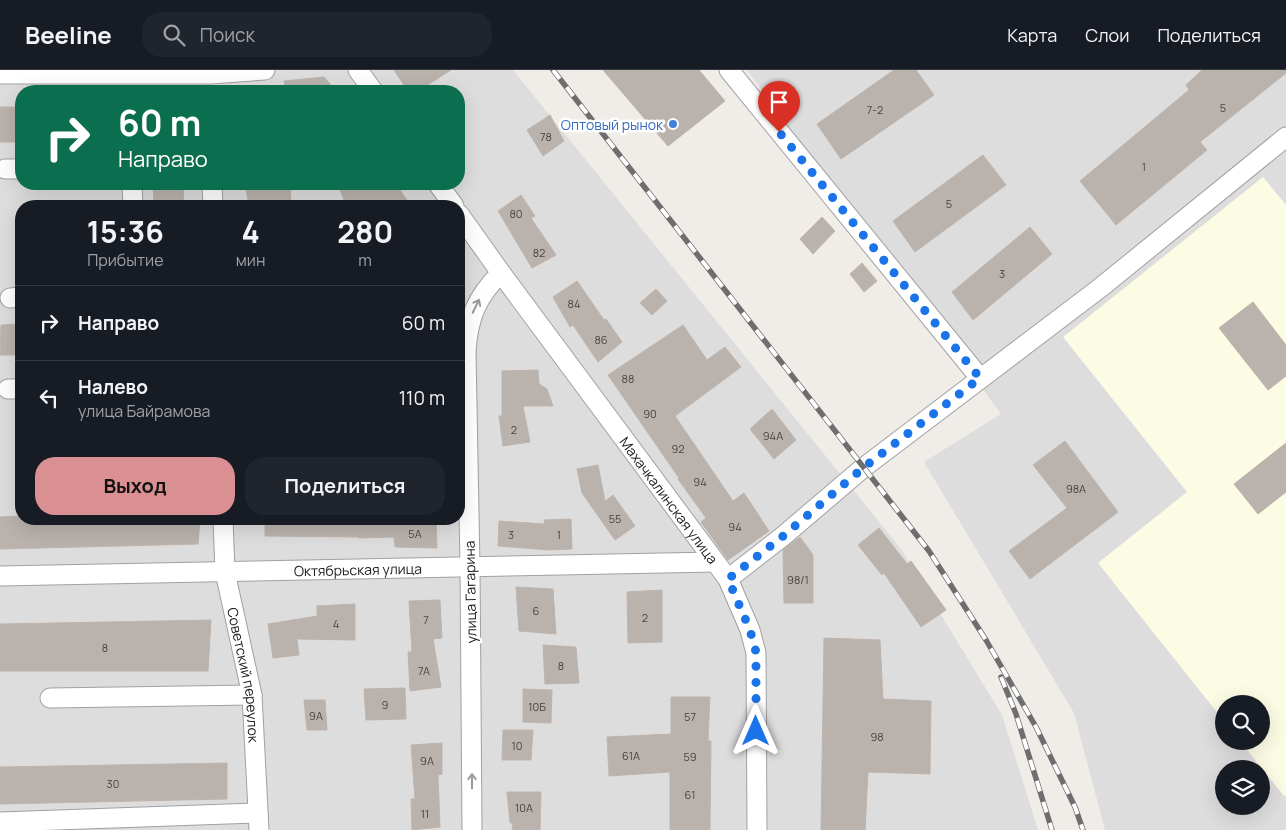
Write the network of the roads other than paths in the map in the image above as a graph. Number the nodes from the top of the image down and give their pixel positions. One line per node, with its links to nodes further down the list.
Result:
1 (265, 70): 5 (street)
2 (358, 70): 6 (street)
3 (728, 70): 10 (street)
4 (0, 74): 5 (street)
5 (211, 83)
6 (369, 85)
7 (1286, 137): 10 (street)
8 (465, 223): 9 (street, Махачкалинская улица)
9 (501, 274): 12 (street, Махачкалинская улица); 13 (street, улица Гагарина, one-way to 9)
10 (980, 378): 16 (street)
11 (223, 525): 14 (street, Советский переулок)
12 (715, 562): 13 (street, Октябрьская улица); 16 (street, Махачкалинская улица)
13 (470, 567): 14 (street, Октябрьская улица); 22 (street, улица Гагарина, one-way to 13)
14 (225, 572): 15 (street, Октябрьская улица); 17 (street, Советский переулок)
15 (0, 576)
16 (728, 579): 23 (street, Махачкалинская улица)
17 (252, 696): 18 (street); 19 (street, Советский переулок)
18 (50, 698)
19 (259, 821): 21 (street)
20 (0, 822): 21 (street)
21 (183, 823)
22 (472, 830)
23 (756, 830)

